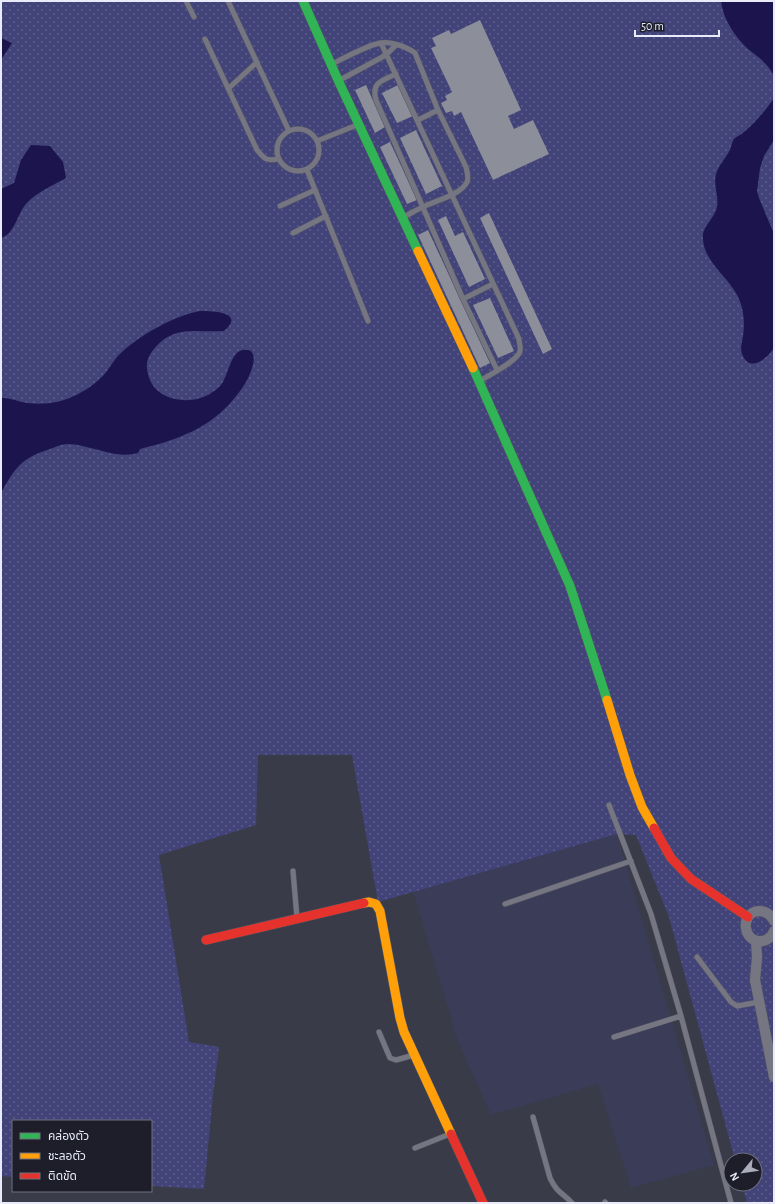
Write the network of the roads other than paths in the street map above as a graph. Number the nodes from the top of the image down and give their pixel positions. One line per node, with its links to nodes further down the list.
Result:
1 (186, 1): 4 (lane)
2 (228, 1): 9 (lane)
3 (303, 1): 10 (street)
4 (194, 17)
5 (205, 39): 13 (lane)
6 (381, 43): 7 (lane); 8 (lane); 10 (lane)
7 (396, 45): 8 (lane); 14 (lane)
8 (386, 55): 11 (lane); 12 (lane)
9 (257, 62): 13 (lane); 17 (lane)
10 (331, 64): 12 (street)
11 (396, 74): 15 (lane); 24 (lane)
12 (338, 80): 16 (street)
13 (229, 88): 19 (lane)
14 (438, 110): 15 (lane); 22 (lane)
15 (418, 120): 22 (lane)
16 (359, 125): 18 (lane); 26 (street)
17 (289, 131): 18 (lane); 19 (lane)
18 (317, 141): 20 (lane)
19 (278, 159): 20 (lane)
20 (307, 170): 21 (lane)
21 (315, 190): 23 (lane); 25 (lane)
22 (452, 195): 24 (lane); 28 (lane)
23 (280, 206)
24 (423, 207): 26 (lane); 29 (lane)
25 (326, 216): 27 (lane); 30 (lane)
26 (402, 218): 32 (street)
27 (293, 233)
28 (494, 284): 29 (lane); 31 (lane)
29 (463, 299): 31 (lane)
30 (368, 321)
31 (497, 370): 32 (lane)
32 (479, 381): 37 (street)
33 (609, 805): 34 (lane)
34 (630, 861): 36 (lane); 45 (lane)
35 (293, 871): 38 (lane)
36 (505, 904)
37 (748, 917): 39 (street); 42 (street)
38 (297, 919): 41 (street); 48 (street)
39 (774, 920)
40 (774, 931): 42 (street)
41 (206, 940)
42 (756, 941): 44 (street)
43 (697, 956): 44 (lane)
44 (759, 1002): 49 (street)
45 (681, 1016): 47 (lane); 55 (lane)
46 (379, 1032): 48 (lane)
47 (614, 1037)
48 (416, 1054): 51 (street)
49 (774, 1077)
50 (533, 1117): 54 (lane)
51 (452, 1134): 52 (lane); 53 (street)
52 (416, 1148)
53 (483, 1203)
54 (572, 1203)
55 (731, 1203)

